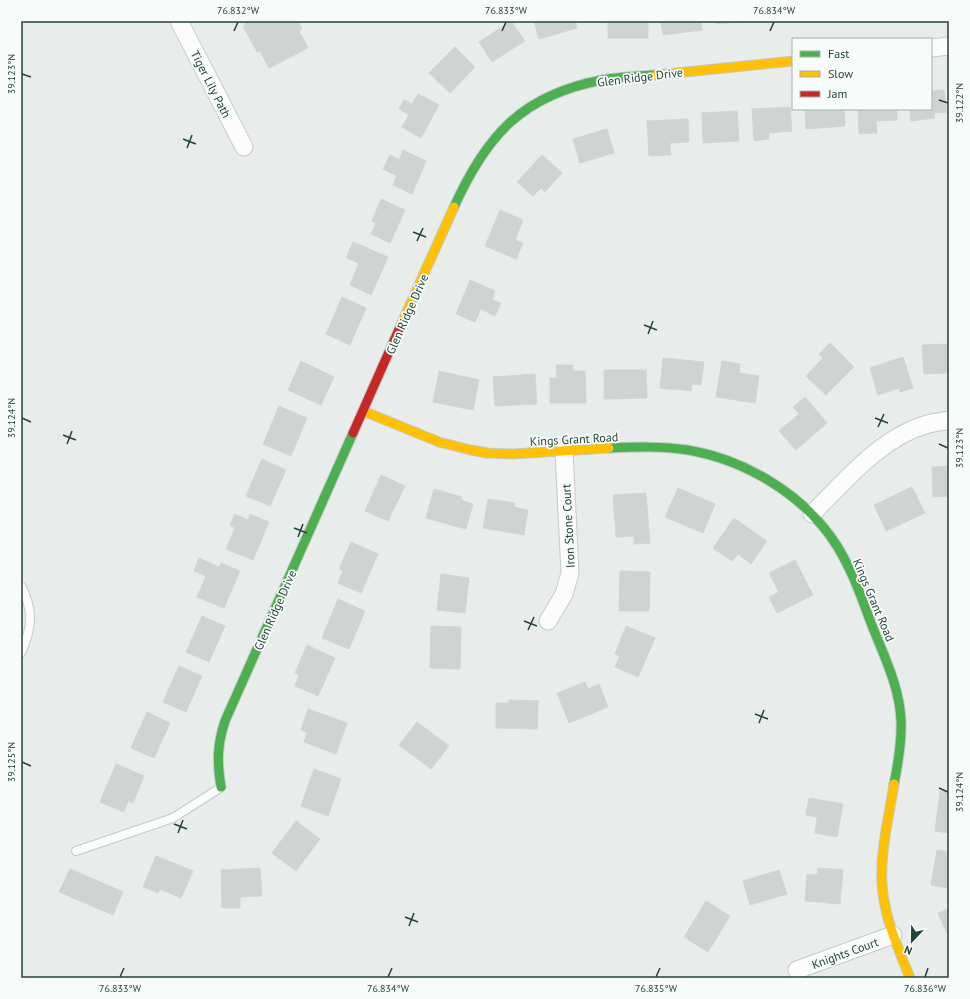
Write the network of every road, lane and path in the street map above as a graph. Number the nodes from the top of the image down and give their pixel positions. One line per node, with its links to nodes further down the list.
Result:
1 (179, 21): 5 (street, Tiger Lily Path)
2 (949, 46): 3 (street)
3 (932, 48)
4 (792, 61): 6 (street, Glen Ridge Drive)
5 (244, 147)
6 (363, 411): 8 (street, Kings Grant Road); 13 (street, Glen Ridge Drive)
7 (949, 420): 9 (street)
8 (564, 451): 9 (street, Kings Grant Road); 11 (street, Iron Stone Court)
9 (812, 514): 15 (street, Kings Grant Road)
10 (21, 586): 12 (lane)
11 (548, 621)
12 (21, 653)
13 (221, 787): 14 (lane)
14 (76, 851)
15 (893, 935): 16 (street, Knights Court); 17 (street, Kings Grant Road)
16 (797, 970)
17 (910, 978)

